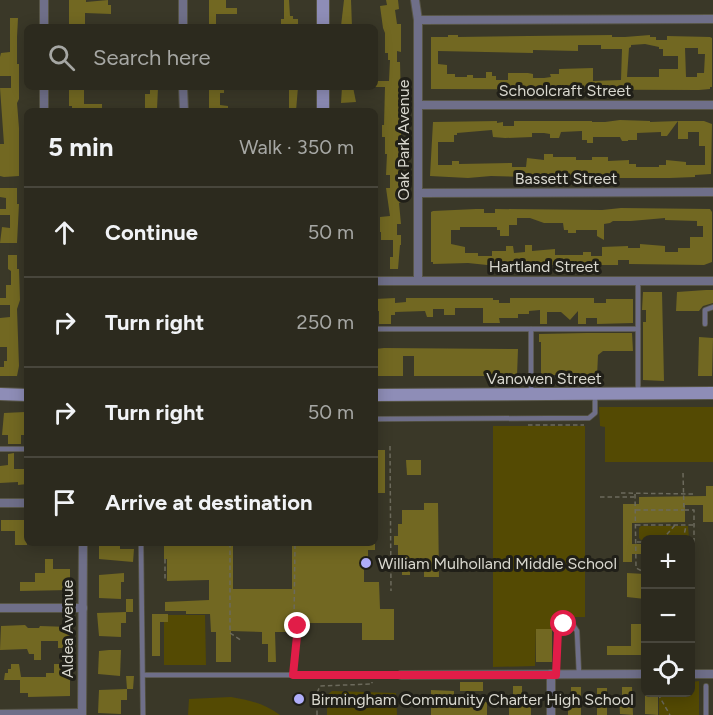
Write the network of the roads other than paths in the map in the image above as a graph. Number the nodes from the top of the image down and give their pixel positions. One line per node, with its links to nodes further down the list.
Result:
1 (44, 0): 7 (street)
2 (183, 0): 8 (street)
3 (323, 0): 9 (main road)
4 (415, 0): 6 (street, Oak Park Avenue)
5 (713, 19): 6 (street)
6 (418, 20): 13 (street, Oak Park Avenue)
7 (44, 24)
8 (183, 24)
9 (323, 24)
10 (44, 90): 15 (street)
11 (183, 90): 16 (street)
12 (323, 90): 17 (main road)
13 (418, 105): 14 (street, Schoolcraft Street); 19 (street, Oak Park Avenue)
14 (713, 105)
15 (44, 108)
16 (183, 108)
17 (323, 108)
18 (713, 192): 19 (street, Bassett Street)
19 (418, 193): 21 (street, Oak Park Avenue)
20 (378, 281): 21 (street, Hartland Street)
21 (418, 281): 22 (street, Hartland Street)
22 (638, 281): 23 (street, Hartland Street); 28 (lane)
23 (713, 281)
24 (713, 307): 25 (lane)
25 (705, 324)
26 (378, 329): 27 (lane)
27 (531, 329): 28 (lane); 33 (lane)
28 (638, 329): 29 (lane)
29 (638, 393): 30 (main road, Vanowen Street); 34 (main road, Vanowen Street)
30 (713, 393)
31 (0, 394): 32 (main road)
32 (24, 394)
33 (531, 394): 34 (main road, Vanowen Street); 35 (main road, Vanowen Street)
34 (595, 394): 36 (lane)
35 (378, 395)
36 (378, 420)
37 (0, 448): 38 (lane)
38 (24, 448)
39 (0, 503): 40 (street)
40 (24, 503)
41 (82, 546): 43 (street, Aldea Avenue)
42 (141, 546): 49 (lane)
43 (83, 608): 44 (street); 54 (street, Aldea Avenue)
44 (0, 609)
45 (579, 674): 46 (street); 51 (street); 51 (lane)
46 (641, 674)
47 (695, 674): 48 (street)
48 (713, 674)
49 (143, 675): 50 (lane); 55 (lane)
50 (401, 675): 51 (street)
51 (554, 675): 56 (street)
52 (706, 686): 57 (lane)
53 (0, 714): 54 (street)
54 (82, 714)
55 (143, 715)
56 (551, 715)
57 (706, 715)

